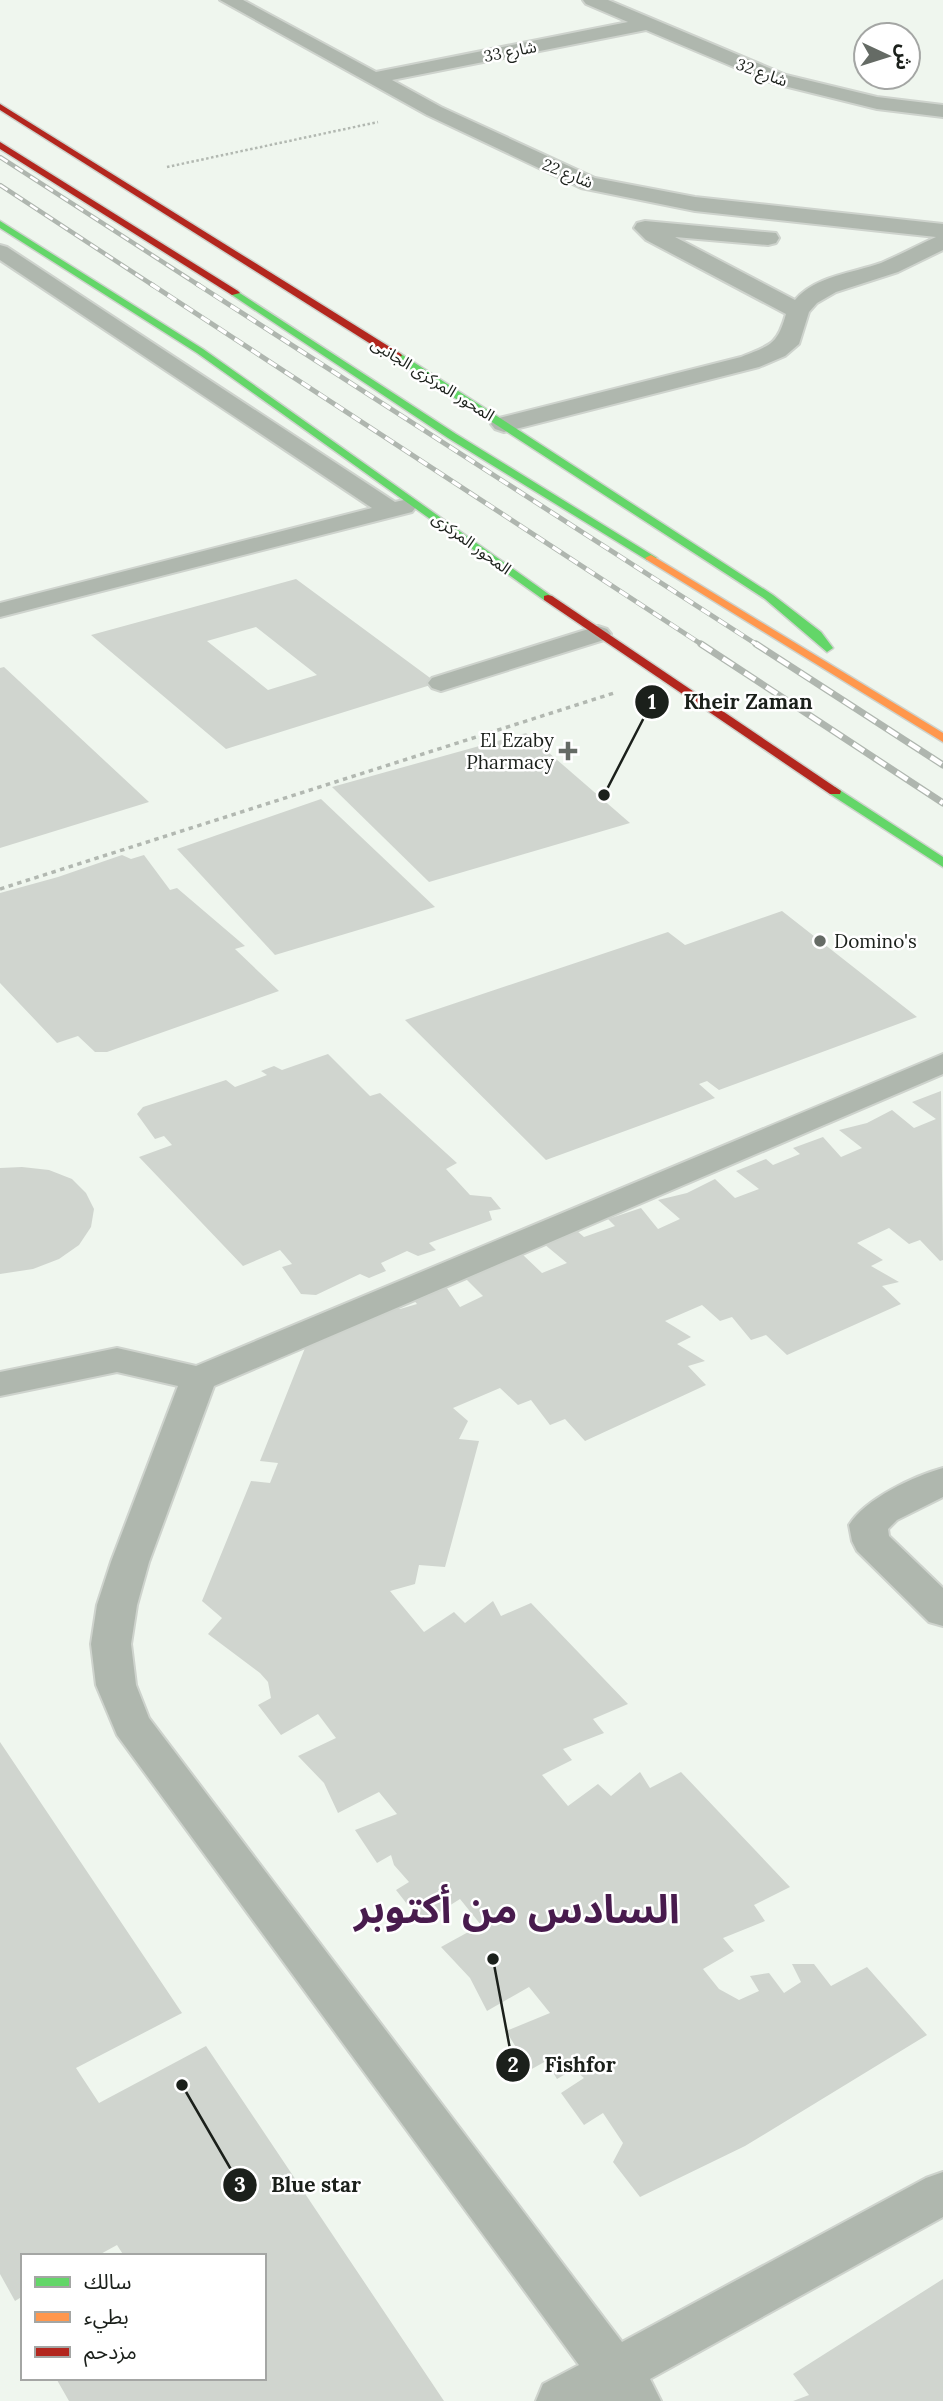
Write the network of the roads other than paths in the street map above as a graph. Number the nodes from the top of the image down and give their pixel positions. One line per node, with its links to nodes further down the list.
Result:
1 (229, 0): 4 (street, شارع 22)
2 (592, 0): 3 (street, شارع 32)
3 (647, 24): 4 (street, شارع 33); 6 (street, شارع 32)
4 (373, 78): 8 (street, شارع 22)
5 (0, 106): 16 (main road, المحور المركزى الجانبى)
6 (943, 111)
7 (0, 145): 17 (main road)
8 (639, 195): 10 (street); 11 (street, شارع 22)
9 (0, 224): 20 (main road, المحور المركزى)
10 (645, 228): 12 (street); 18 (street)
11 (943, 231)
12 (784, 240)
13 (933, 247): 14 (street); 18 (street)
14 (881, 248)
15 (0, 251): 21 (lane)
16 (243, 260): 17 (main road); 19 (main road, المحور المركزى الجانبى)
17 (200, 270): 24 (main road)
18 (798, 311): 19 (street)
19 (504, 424): 24 (main road, المحور المركزى الجانبى)
20 (416, 503): 21 (lane); 23 (main road, المحور المركزى)
21 (391, 510): 22 (lane)
22 (0, 610)
23 (598, 634): 25 (lane); 27 (main road, المحور المركزى)
24 (844, 677): 26 (main road)
25 (441, 683)
26 (943, 738)
27 (943, 863)
28 (943, 1063): 29 (lane)
29 (199, 1379): 30 (lane); 34 (lane)
30 (0, 1384)
31 (943, 1481): 32 (lane)
32 (943, 1612)
33 (943, 2193): 34 (lane)
34 (625, 2387): 35 (lane)
35 (561, 2401)

